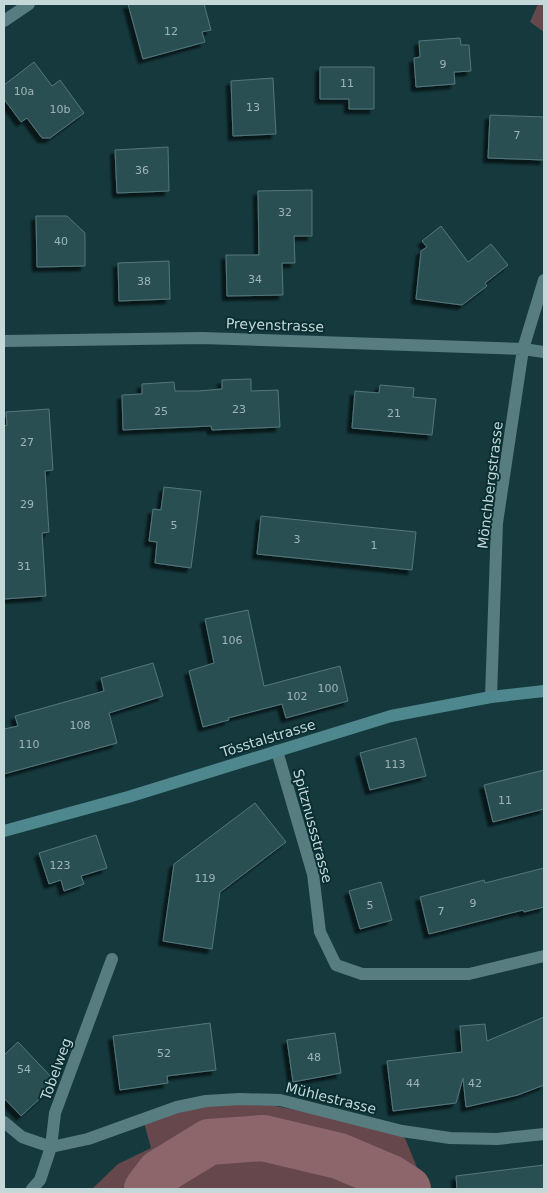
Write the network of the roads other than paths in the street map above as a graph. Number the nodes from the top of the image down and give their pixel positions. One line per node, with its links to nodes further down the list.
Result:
1 (29, 4): 2 (street)
2 (4, 21)
3 (544, 280): 5 (street, Mönchbergstrasse)
4 (4, 340): 5 (street, Preyenstrasse)
5 (523, 349): 6 (street, Preyenstrasse); 8 (street, Mönchbergstrasse)
6 (544, 352)
7 (544, 691): 8 (main road, Tösstalstrasse)
8 (491, 697): 9 (main road, Tösstalstrasse)
9 (277, 751): 10 (main road, Tösstalstrasse); 11 (street, Spitznussstrasse)
10 (4, 831)
11 (544, 956)
12 (112, 959): 15 (street, Tobelweg)
13 (4, 1122): 15 (street)
14 (544, 1134): 15 (street, Mühlestrasse)
15 (51, 1147): 16 (street, Tobelweg)
16 (32, 1189)

